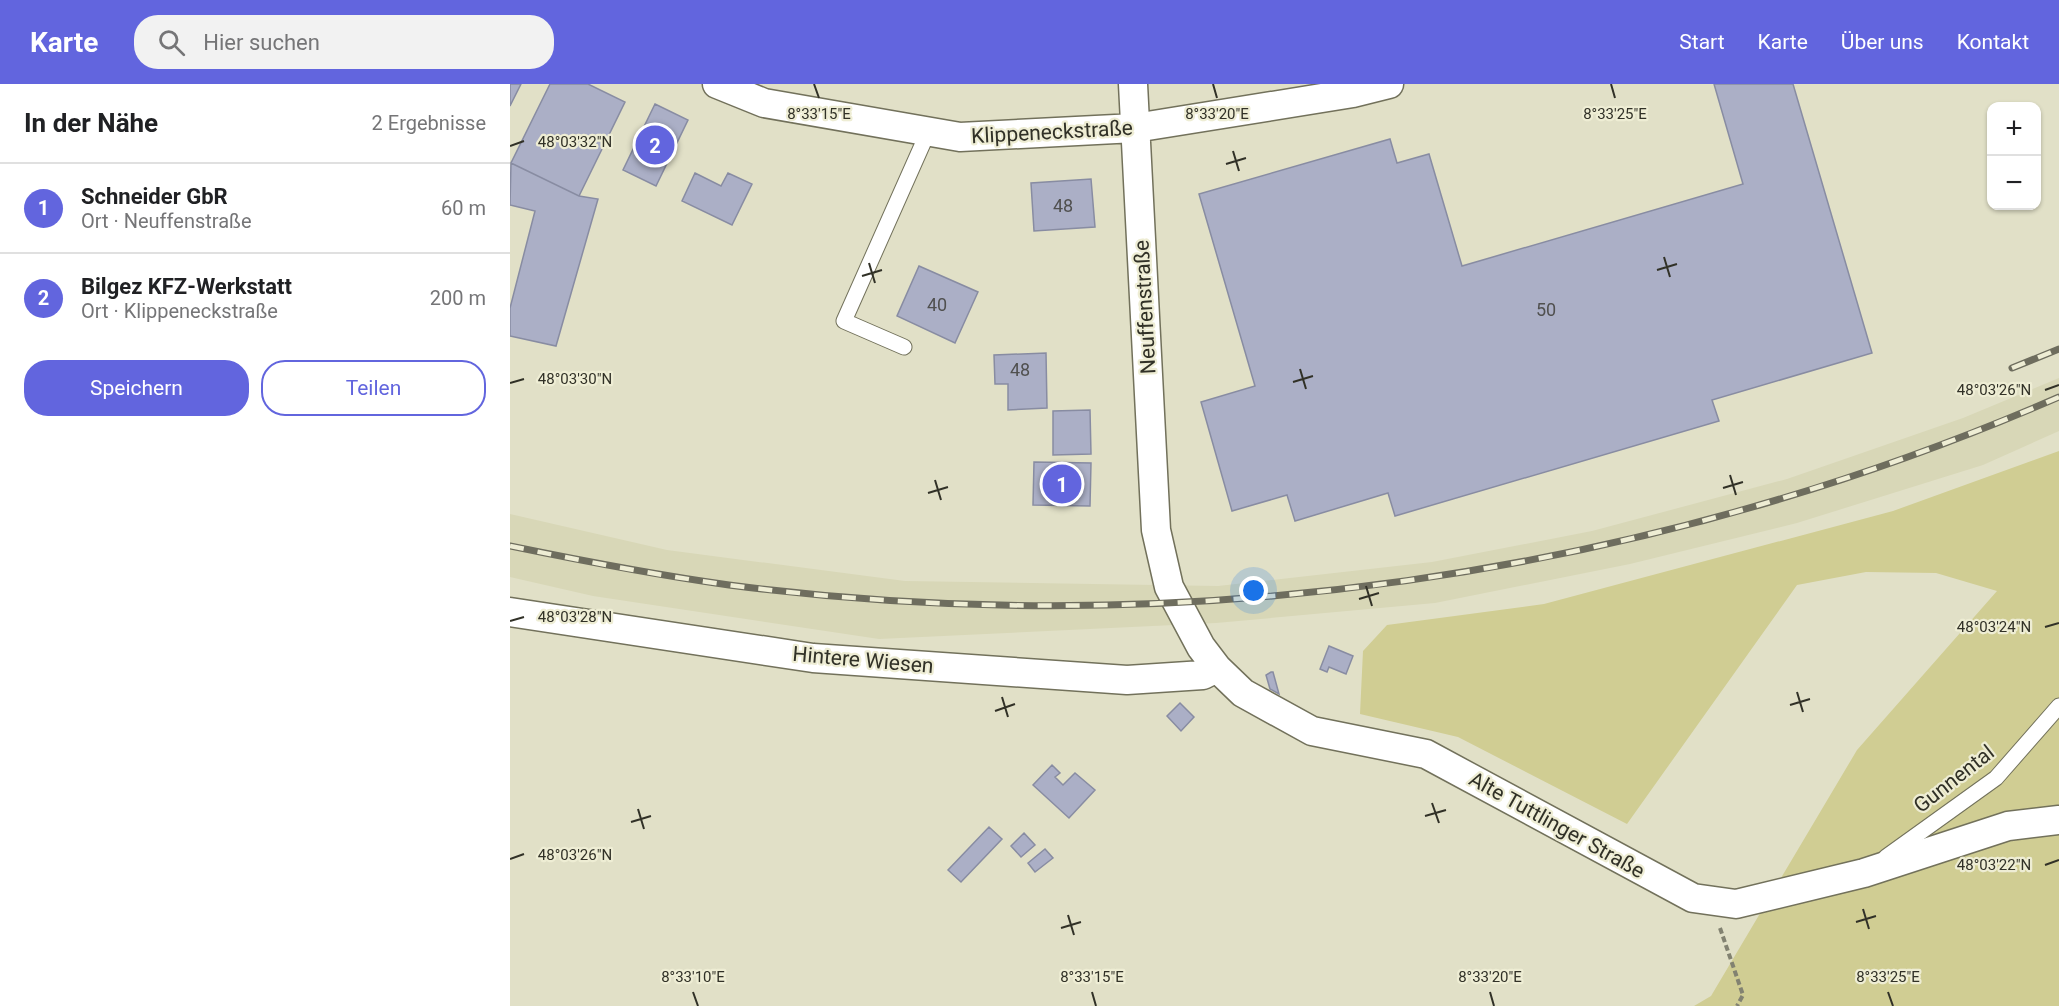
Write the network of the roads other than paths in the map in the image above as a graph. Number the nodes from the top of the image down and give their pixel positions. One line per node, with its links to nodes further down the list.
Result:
1 (717, 84): 5 (street, Klippeneckstraße)
2 (1133, 84): 4 (street, Neuffenstraße)
3 (1389, 84): 4 (street, Klippeneckstraße)
4 (1136, 128): 5 (street, Klippeneckstraße); 7 (street, Neuffenstraße)
5 (928, 132): 6 (lane)
6 (904, 347)
7 (1156, 530): 9 (street, Alte Tuttlinger Straße)
8 (510, 612): 9 (street, Hintere Wiesen)
9 (1217, 668): 12 (street, Alte Tuttlinger Straße)
10 (2059, 706): 12 (lane, Gunnental)
11 (2059, 820): 12 (street, Alte Tuttlinger Straße)
12 (1864, 873)

